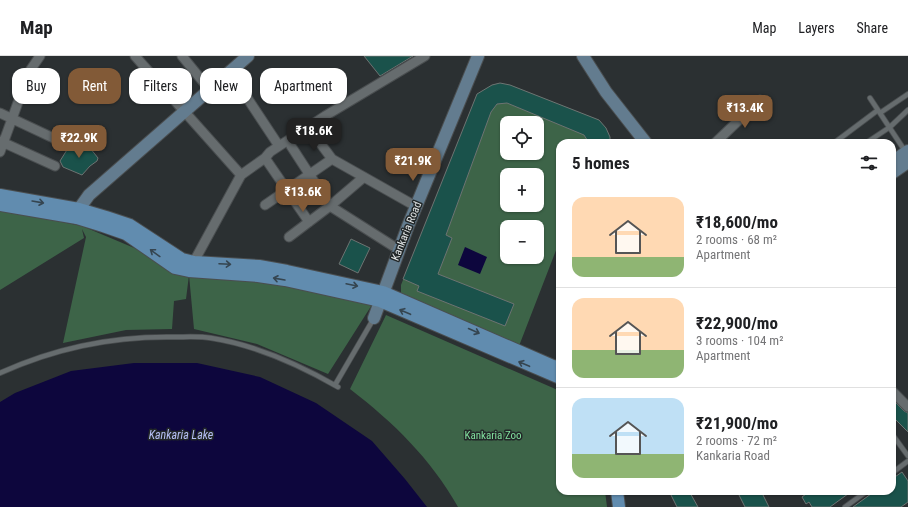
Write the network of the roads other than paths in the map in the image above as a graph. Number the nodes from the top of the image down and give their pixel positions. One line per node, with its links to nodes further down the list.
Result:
1 (40, 56): 20 (street)
2 (135, 56): 18 (street)
3 (182, 56): 10 (street)
4 (247, 56): 9 (main road)
5 (425, 56): 31 (street)
6 (471, 56): 44 (main road)
7 (478, 56): 53 (main road, Kankaria Road)
8 (583, 56): 23 (main road)
9 (234, 68)
10 (200, 77)
11 (908, 94): 17 (lane)
12 (200, 98): 18 (main road)
13 (870, 98): 17 (lane)
14 (760, 100): 24 (street)
15 (251, 104): 31 (street)
16 (908, 110): 21 (lane)
17 (879, 111): 21 (lane); 25 (lane)
18 (185, 112): 40 (street); 48 (main road)
19 (0, 113): 20 (street)
20 (13, 118): 28 (street); 29 (street)
21 (890, 128): 26 (lane); 27 (lane)
22 (312, 132): 35 (street)
23 (643, 139)
24 (720, 139)
25 (840, 139)
26 (872, 139)
27 (894, 139)
28 (2, 142): 33 (street); 37 (street)
29 (64, 143)
30 (896, 144): 36 (lane)
31 (279, 146): 34 (street)
32 (291, 146): 39 (street)
33 (0, 152)
34 (265, 158): 40 (street); 42 (street)
35 (332, 159): 39 (street); 41 (street)
36 (902, 159): 38 (main road)
37 (55, 166)
38 (896, 167)
39 (310, 174): 42 (street); 47 (street)
40 (241, 175): 52 (street)
41 (364, 177): 44 (street); 47 (street)
42 (287, 190): 46 (street); 49 (street)
43 (0, 195): 48 (main road, one-way to 48)
44 (410, 202): 51 (main road)
45 (0, 205): 48 (main road)
46 (265, 205)
47 (330, 206): 49 (street); 51 (street)
48 (78, 213): 52 (main road)
49 (309, 222): 50 (street)
50 (289, 237)
51 (393, 246): 53 (main road)
52 (191, 267): 53 (main road)
53 (379, 296): 54 (main road, Kankaria Road); 55 (main road, one-way to 55); 57 (main road, one-way to 53)
54 (374, 318): 56 (lane)
55 (556, 366)
56 (0, 373)
57 (556, 376)
58 (896, 395): 59 (street)
59 (908, 407)
60 (896, 440): 61 (lane)
61 (908, 456)
62 (908, 461): 63 (lane)
63 (896, 470)
64 (862, 495): 65 (lane)
65 (845, 507)

